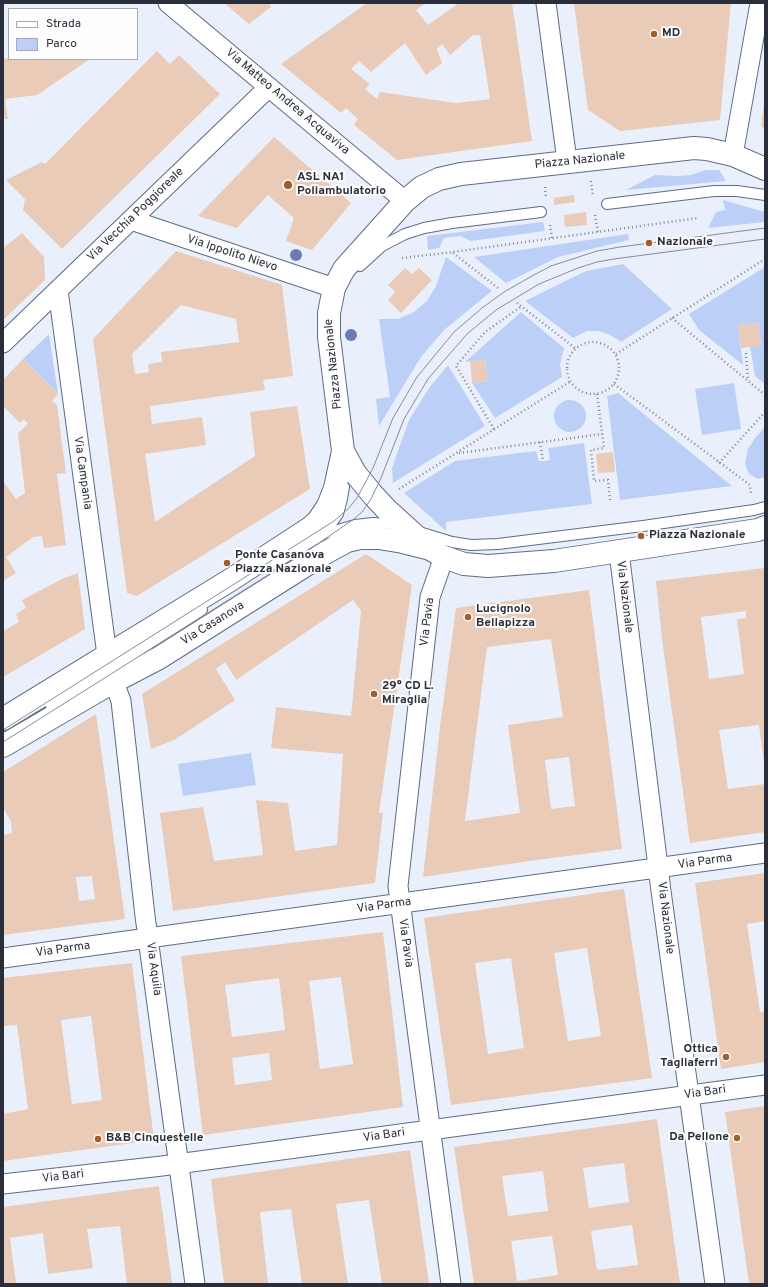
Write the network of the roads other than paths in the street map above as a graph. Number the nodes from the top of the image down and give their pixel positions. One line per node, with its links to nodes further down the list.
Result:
1 (168, 3): 4 (street, Via Matteo Andrea Acquaviva)
2 (546, 3): 6 (street)
3 (760, 3): 5 (street)
4 (269, 87): 9 (street, Via Matteo Andrea Acquaviva); 12 (street, Via Vecchia Poggioreale)
5 (733, 155): 6 (main road, Piazza Nazionale); 7 (main road, Piazza Nazionale)
6 (567, 162): 9 (main road, Piazza Nazionale)
7 (765, 169)
8 (765, 195): 10 (lane)
9 (405, 201): 13 (main road, Piazza Nazionale)
10 (607, 204)
11 (541, 212): 13 (lane)
12 (131, 220): 13 (street, Via Ippolito Nievo); 14 (street, Via Vecchia Poggioreale)
13 (334, 288): 16 (main road, Piazza Nazionale)
14 (58, 290): 15 (street, Via Vecchia Poggioreale); 25 (street, Via Campania)
15 (3, 343)
16 (343, 451): 19 (main road, Piazza Nazionale); 20 (lane); 25 (main road, Via Casanova)
17 (765, 507): 19 (lane)
18 (765, 527): 21 (main road, Piazza Nazionale)
19 (408, 529): 20 (lane); 22 (main road, Piazza Nazionale)
20 (324, 534): 23 (lane)
21 (619, 552): 22 (main road, Piazza Nazionale); 30 (street, Via Nazionale)
22 (437, 553): 25 (main road, Via Casanova); 31 (street, Via Pavia)
23 (265, 570)
24 (211, 604): 25 (lane)
25 (110, 669): 26 (main road, Via Casanova); 27 (lane); 28 (main road, Via Casanova); 32 (street, Via Aquila)
26 (3, 719)
27 (3, 736)
28 (3, 746)
29 (765, 853): 30 (street, Via Parma)
30 (659, 868): 31 (street, Via Parma); 35 (street, Via Nazionale)
31 (400, 904): 32 (street, Via Parma); 36 (street, Via Pavia)
32 (149, 938): 33 (street, Via Parma); 37 (street, Via Aquila)
33 (3, 958)
34 (765, 1085): 35 (street, Via Bari)
35 (689, 1095): 36 (street, Via Bari); 41 (street, Via Nazionale)
36 (430, 1130): 37 (street, Via Bari); 40 (street, Via Pavia)
37 (179, 1163): 38 (street, Via Bari); 39 (street, Via Aquila)
38 (3, 1184)
39 (195, 1284)
40 (452, 1284)
41 (715, 1284)

